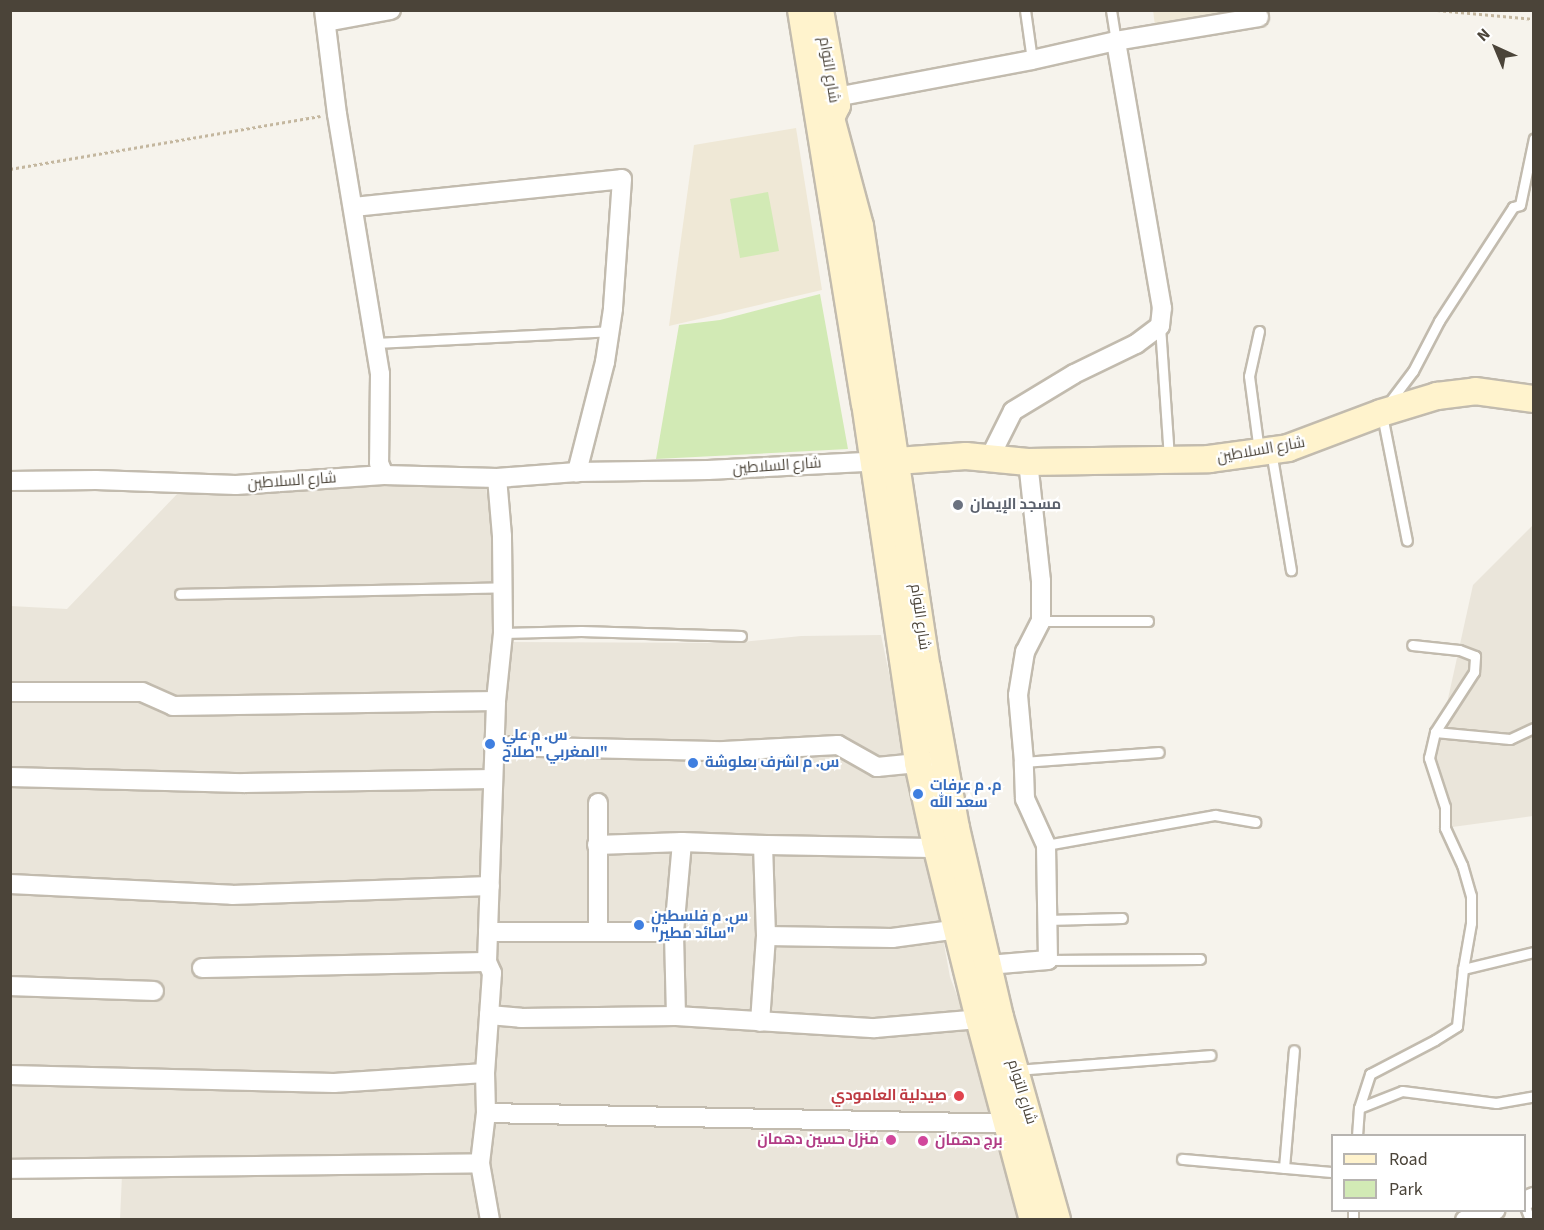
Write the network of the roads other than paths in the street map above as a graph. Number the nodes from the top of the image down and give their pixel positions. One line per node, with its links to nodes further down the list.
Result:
1 (391, 10): 6 (street)
2 (801, 10): 21 (main road, شارع التوام)
3 (820, 10): 10 (main road, شارع التوام)
4 (1025, 10): 9 (lane)
5 (1111, 10): 8 (lane)
6 (325, 16): 12 (street)
7 (1259, 17): 8 (street)
8 (1116, 41): 9 (street); 13 (street)
9 (1032, 60): 10 (street)
10 (836, 98): 21 (main road, شارع التوام)
11 (1533, 138): 18 (lane)
12 (353, 207): 14 (street); 16 (street)
13 (1160, 326): 20 (street); 22 (lane)
14 (610, 331): 16 (lane); 24 (street)
15 (1259, 331): 19 (lane)
16 (375, 343): 25 (street)
17 (1533, 399): 18 (main road, شارع السلاطين)
18 (1381, 413): 19 (main road, شارع السلاطين); 28 (lane)
19 (1265, 452): 22 (main road, شارع السلاطين); 29 (lane)
20 (990, 457): 21 (main road, شارع السلاطين); 23 (main road, شارع السلاطين)
21 (885, 461): 24 (street, شارع السلاطين); 43 (main road, شارع التوام)
22 (1169, 461): 23 (main road, شارع السلاطين)
23 (1028, 462): 32 (street)
24 (577, 472): 26 (street, شارع السلاطين)
25 (384, 475): 26 (street, شارع السلاطين); 27 (street, شارع السلاطين)
26 (497, 478): 30 (street)
27 (10, 481)
28 (1407, 541)
29 (1291, 570)
30 (503, 587): 31 (lane); 34 (street)
31 (180, 594)
32 (1041, 621): 33 (lane); 44 (street)
33 (1148, 621)
34 (503, 633): 35 (lane); 38 (street)
35 (741, 636)
36 (1412, 645): 40 (lane)
37 (10, 692): 38 (street)
38 (496, 701): 41 (street)
39 (1533, 728): 40 (lane)
40 (1435, 732): 69 (lane)
41 (495, 746): 43 (street); 46 (street)
42 (1159, 752): 44 (lane)
43 (931, 761): 53 (main road, شارع التوام); 58 (main road, شارع التوام)
44 (1024, 762): 52 (street)
45 (10, 777): 46 (street)
46 (494, 779): 55 (street)
47 (598, 803): 50 (street)
48 (1255, 822): 52 (lane)
49 (682, 842): 50 (street); 51 (street); 61 (street)
50 (597, 845): 60 (street)
51 (763, 845): 53 (street); 62 (street)
52 (1046, 845): 57 (street)
53 (936, 848): 58 (main road, شارع التوام)
54 (10, 884): 55 (street)
55 (490, 886): 59 (street)
56 (1122, 918): 57 (lane)
57 (1047, 920): 65 (street)
58 (967, 928): 62 (street); 67 (main road, شارع التوام); 74 (main road, شارع التوام)
59 (488, 932): 60 (street); 66 (street)
60 (598, 932): 61 (street)
61 (674, 932): 73 (street)
62 (766, 936): 75 (street)
63 (1533, 952): 69 (lane)
64 (1200, 959): 65 (lane)
65 (1048, 960): 67 (street)
66 (487, 962): 68 (street); 72 (street)
67 (988, 965): 78 (main road, شارع التوام)
68 (202, 968)
69 (1463, 969): 82 (lane)
70 (10, 986): 71 (street)
71 (154, 991)
72 (489, 1015): 73 (street); 79 (street)
73 (676, 1016): 75 (street)
74 (979, 1019): 75 (street); 85 (main road, شارع التوام)
75 (760, 1022)
76 (1294, 1050): 89 (lane)
77 (1210, 1054): 78 (lane)
78 (1014, 1070): 84 (main road, شارع التوام)
79 (485, 1073): 80 (street); 83 (street)
80 (10, 1075)
81 (1533, 1096): 82 (lane)
82 (1359, 1108): 86 (lane)
83 (486, 1113): 85 (street); 88 (street)
84 (1032, 1122): 85 (street); 95 (main road, شارع التوام)
85 (1006, 1125): 94 (main road, شارع التوام)
86 (1357, 1134)
87 (1182, 1160): 89 (lane)
88 (480, 1163): 90 (street); 93 (street)
89 (1284, 1168): 91 (lane)
90 (10, 1169)
91 (1331, 1172)
92 (1489, 1212): 96 (street)
93 (490, 1220)
94 (1033, 1220)
95 (1058, 1220)
96 (1465, 1220)

